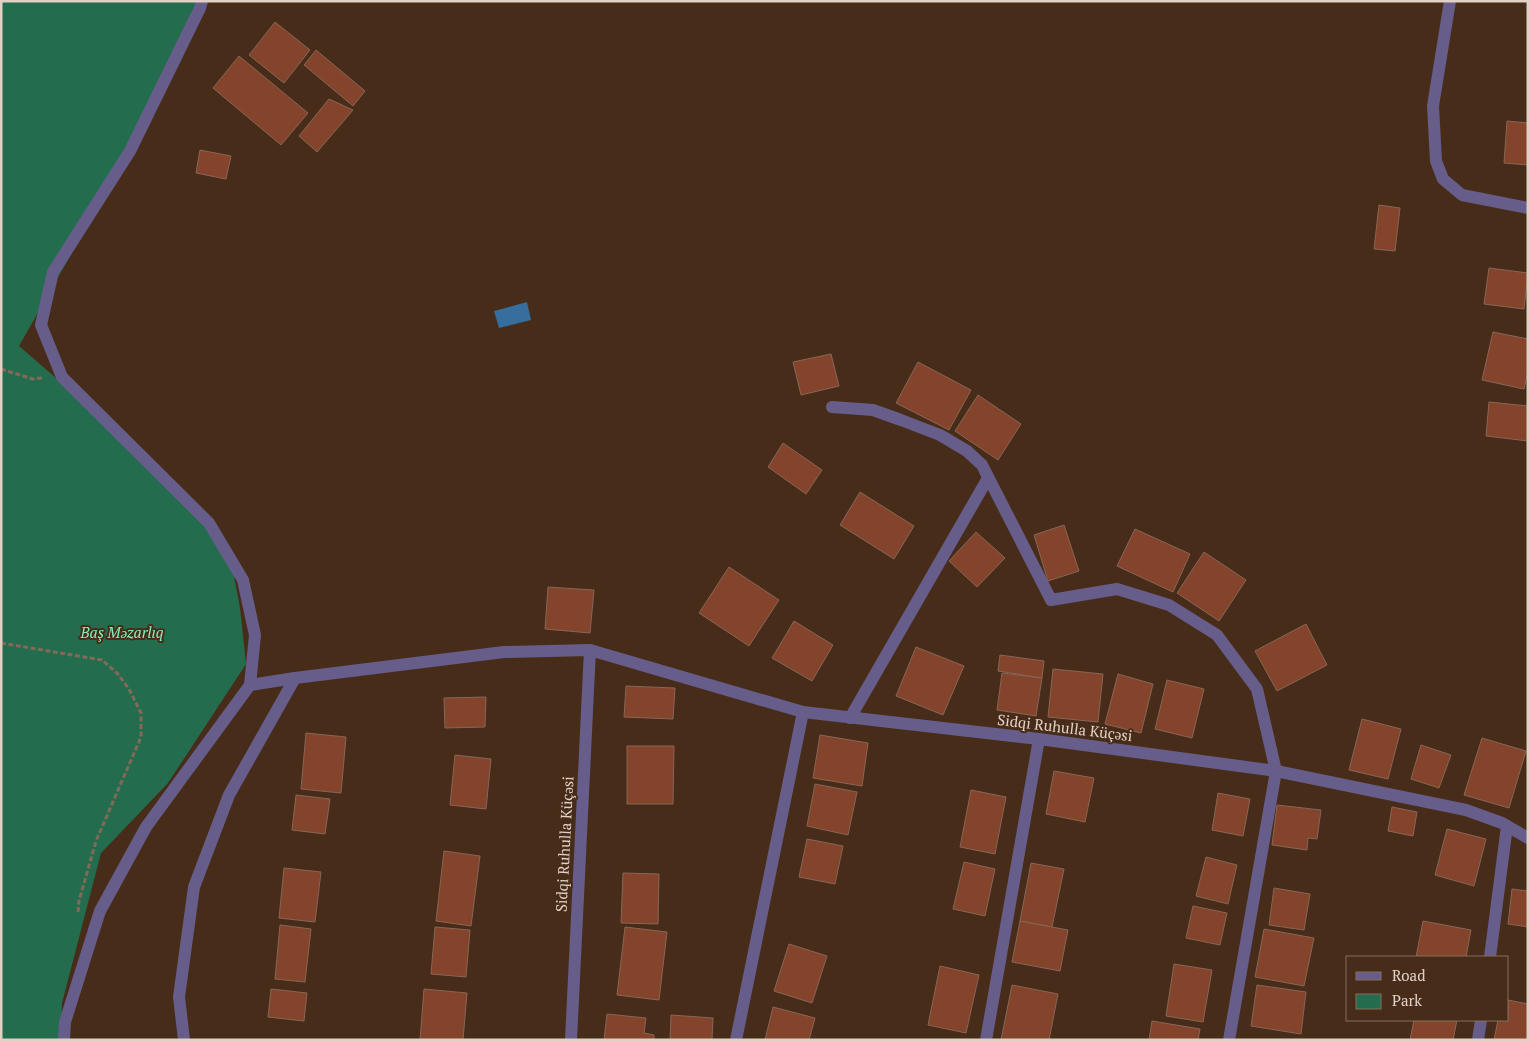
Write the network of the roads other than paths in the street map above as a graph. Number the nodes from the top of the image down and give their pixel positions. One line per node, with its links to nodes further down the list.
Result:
1 (202, 1): 8 (street)
2 (1450, 1): 3 (street)
3 (1528, 208)
4 (832, 407): 5 (street)
5 (988, 478): 10 (street); 12 (street)
6 (590, 650): 7 (street, Sidqi Ruhulla Küçəsi); 9 (street, Sidqi Ruhulla Küçəsi); 19 (street, Sidqi Ruhulla Küçəsi)
7 (295, 678): 8 (street, Sidqi Ruhulla Küçəsi); 18 (street)
8 (250, 685): 17 (street)
9 (804, 712): 10 (street, Sidqi Ruhulla Küçəsi); 20 (street)
10 (850, 718): 11 (street, Sidqi Ruhulla Küçəsi)
11 (1039, 739): 12 (street, Sidqi Ruhulla Küçəsi); 21 (street)
12 (1276, 771): 13 (street, Sidqi Ruhulla Küçəsi); 22 (street)
13 (1507, 826): 14 (street, Sidqi Ruhulla Küçəsi); 15 (street)
14 (1528, 838)
15 (1490, 956)
16 (1481, 1021): 23 (street)
17 (64, 1040)
18 (184, 1040)
19 (570, 1040)
20 (736, 1040)
21 (986, 1040)
22 (1229, 1040)
23 (1478, 1040)

